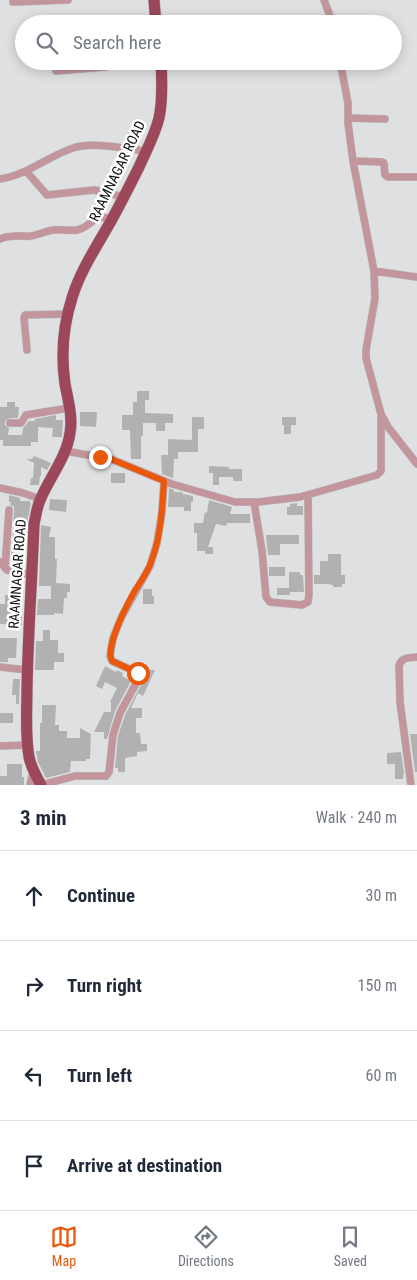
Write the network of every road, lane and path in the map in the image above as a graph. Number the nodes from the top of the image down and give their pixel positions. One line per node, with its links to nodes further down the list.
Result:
1 (55, 0): 2 (street); 5 (street)
2 (68, 0)
3 (154, 0): 7 (highway)
4 (324, 0): 8 (street)
5 (35, 1): 6 (street)
6 (13, 2)
7 (155, 15)
8 (330, 15)
9 (76, 70): 12 (street)
10 (161, 70): 15 (highway, RAAMNAGAR ROAD)
11 (342, 70): 13 (street)
12 (56, 72)
13 (348, 118): 14 (street); 16 (street)
14 (385, 119)
15 (146, 151): 17 (street); 20 (highway, RAAMNAGAR ROAD)
16 (353, 161): 18 (street); 23 (street)
17 (26, 171): 19 (street); 20 (street)
18 (417, 177)
19 (0, 179)
20 (124, 197): 21 (highway, RAAMNAGAR ROAD)
21 (112, 219): 22 (street); 25 (highway, RAAMNAGAR ROAD)
22 (0, 238)
23 (374, 271): 24 (street); 28 (street)
24 (417, 277)
25 (67, 314): 26 (street); 27 (highway, RAAMNAGAR ROAD)
26 (27, 350)
27 (70, 408): 29 (street); 30 (highway, RAAMNAGAR ROAD)
28 (381, 414): 31 (street); 34 (street)
29 (10, 423)
30 (65, 451): 32 (street); 35 (highway, RAAMNAGAR ROAD)
31 (417, 464)
32 (164, 481): 36 (street); 47 (street)
33 (0, 488): 35 (street)
34 (308, 495): 36 (street); 36 (street)
35 (40, 499): 39 (highway, RAAMNAGAR ROAD)
36 (254, 502)
37 (9, 510): 38 (street)
38 (3, 565): 39 (street)
39 (32, 575): 42 (highway, RAAMNAGAR ROAD)
40 (417, 657): 48 (street)
41 (0, 667): 42 (street)
42 (27, 670): 43 (highway, RAAMNAGAR ROAD)
43 (28, 745): 44 (street); 45 (highway, RAAMNAGAR ROAD)
44 (0, 746)
45 (33, 770): 46 (street); 47 (highway, RAAMNAGAR ROAD)
46 (30, 785)
47 (41, 785)
48 (411, 785)

